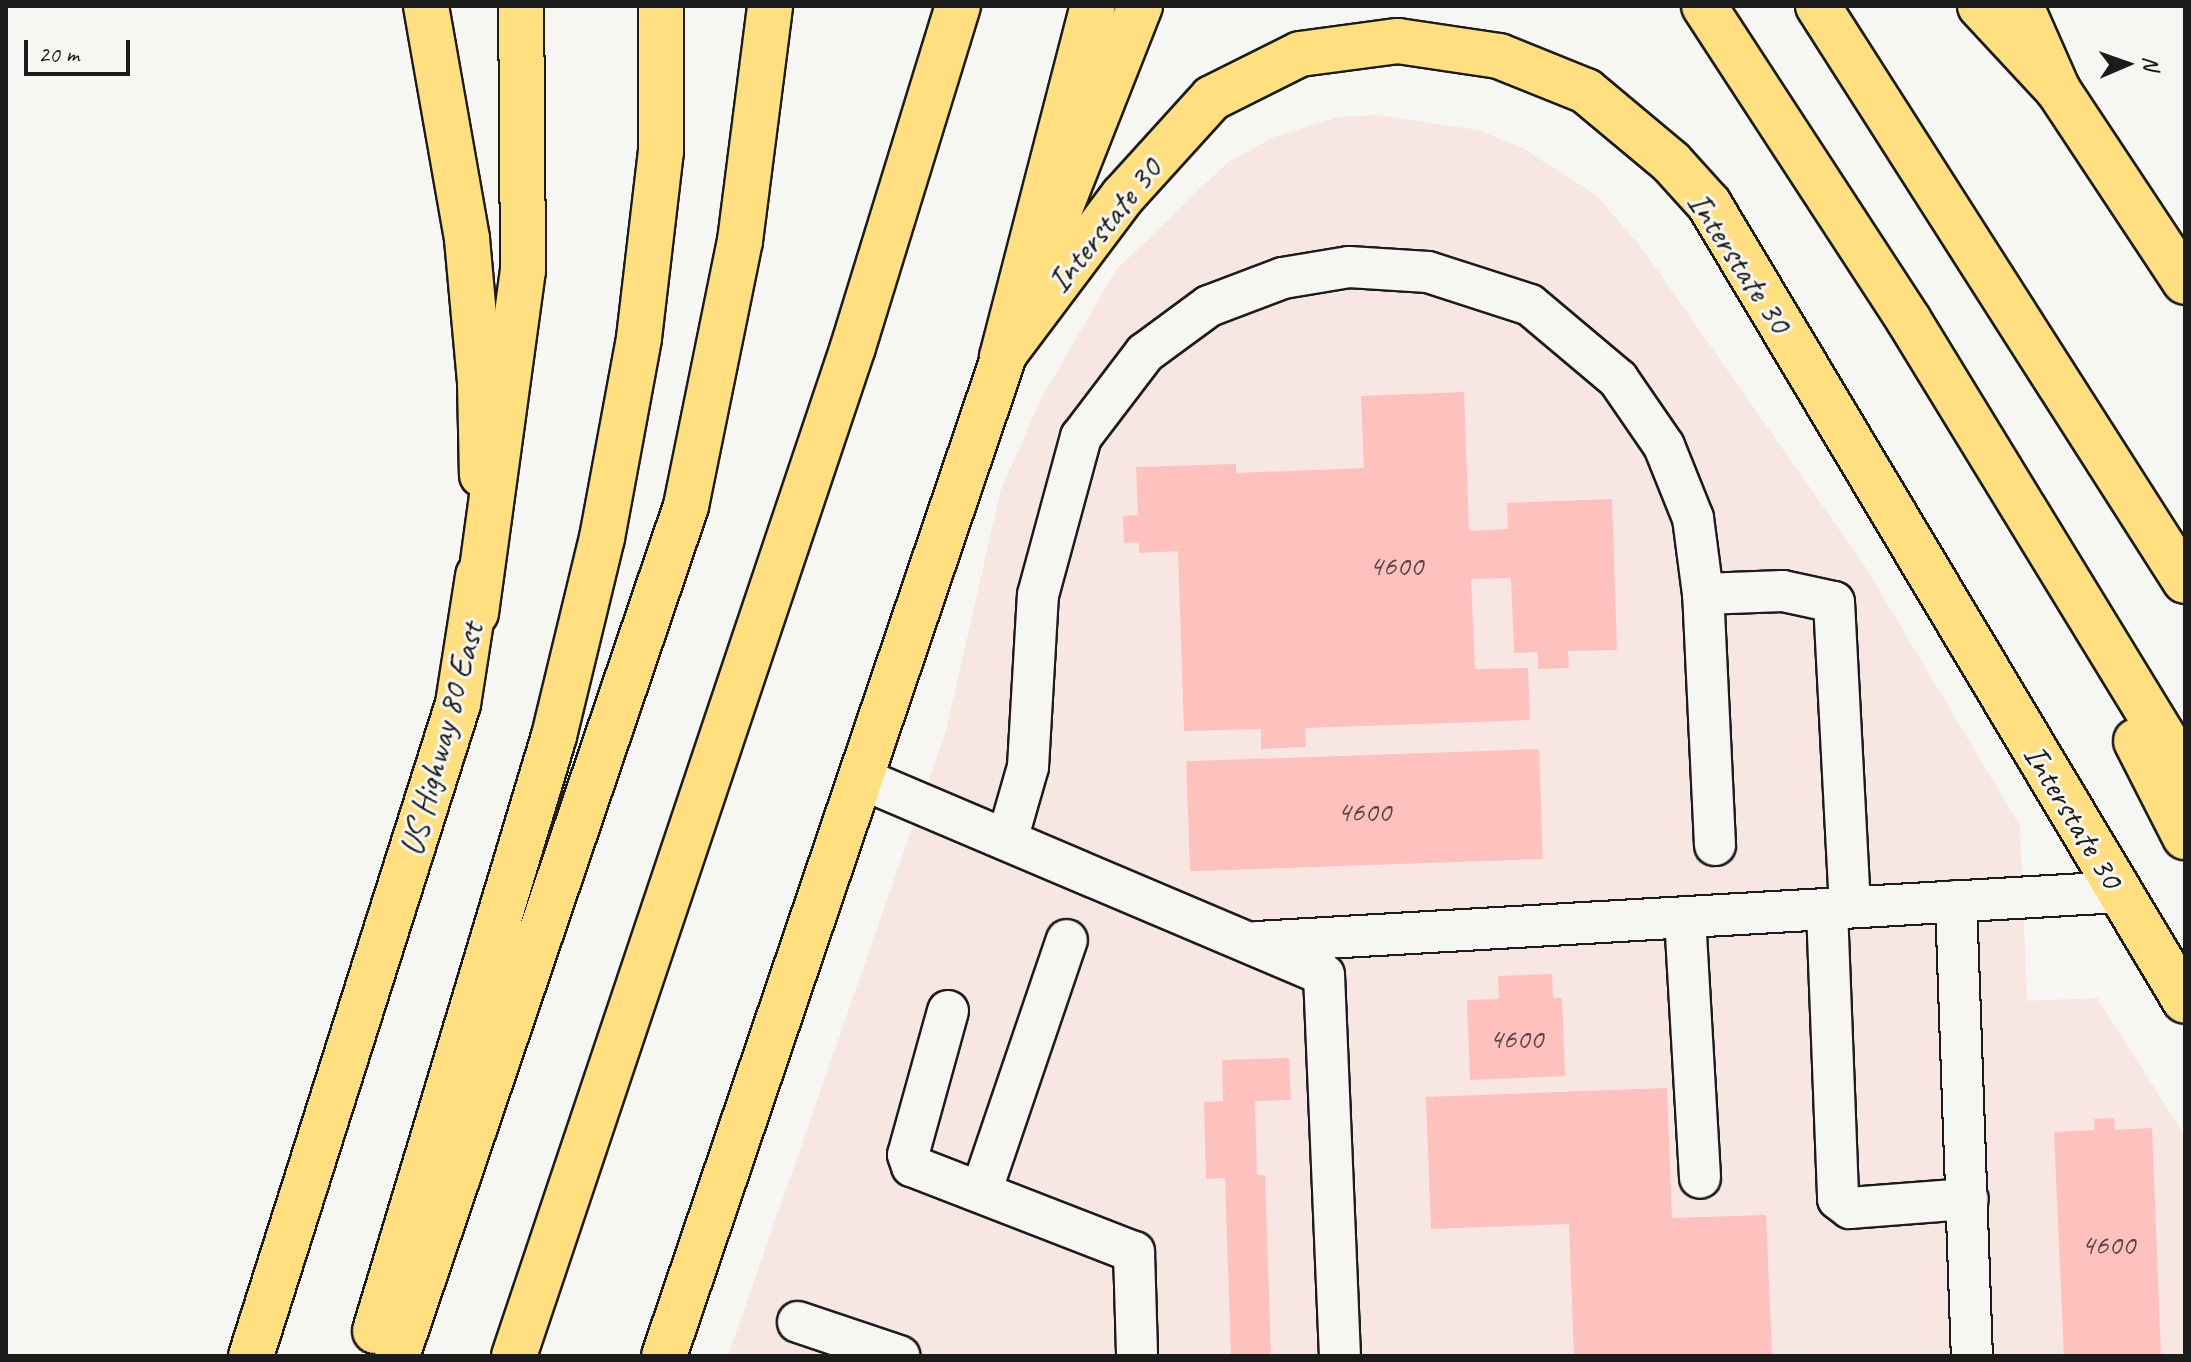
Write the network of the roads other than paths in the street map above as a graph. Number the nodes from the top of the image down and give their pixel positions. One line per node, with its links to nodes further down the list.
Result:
1 (426, 6): 18 (main road, US Highway 80 East)
2 (521, 6): 18 (main road)
3 (661, 6): 37 (main road)
4 (1093, 6): 14 (main road)
5 (1140, 6): 14 (main road)
6 (1704, 6): 15 (main road)
7 (1818, 6): 16 (main road)
8 (1980, 6): 12 (main road)
9 (2021, 6): 12 (main road)
10 (770, 7): 38 (main road)
11 (952, 25): 39 (main road)
12 (2058, 90): 13 (main road)
13 (2185, 282)
14 (1002, 357): 20 (main road); 24 (main road, Interstate 30)
15 (1981, 436): 19 (main road); 21 (main road)
16 (2185, 581)
17 (1703, 594): 22 (lane); 23 (lane); 26 (lane)
18 (476, 613): 36 (main road, US Highway 80 East)
19 (2185, 772)
20 (860, 778): 22 (lane); 40 (main road)
21 (2185, 837)
22 (1007, 840): 29 (lane)
23 (1715, 845)
24 (2120, 892): 25 (lane); 30 (main road, Interstate 30)
25 (1956, 901): 26 (lane); 34 (lane)
26 (1839, 908): 27 (lane); 34 (lane)
27 (1685, 917): 29 (lane); 32 (lane)
28 (1067, 940): 33 (lane)
29 (1247, 942): 43 (lane)
30 (2185, 1001)
31 (948, 1011): 33 (lane)
32 (1700, 1178)
33 (981, 1192): 42 (lane)
34 (1968, 1199): 44 (lane)
35 (798, 1322): 41 (lane)
36 (251, 1356)
37 (367, 1356)
38 (397, 1356)
39 (514, 1356)
40 (664, 1356)
41 (899, 1356)
42 (1137, 1356)
43 (1340, 1356)
44 (1972, 1356)

